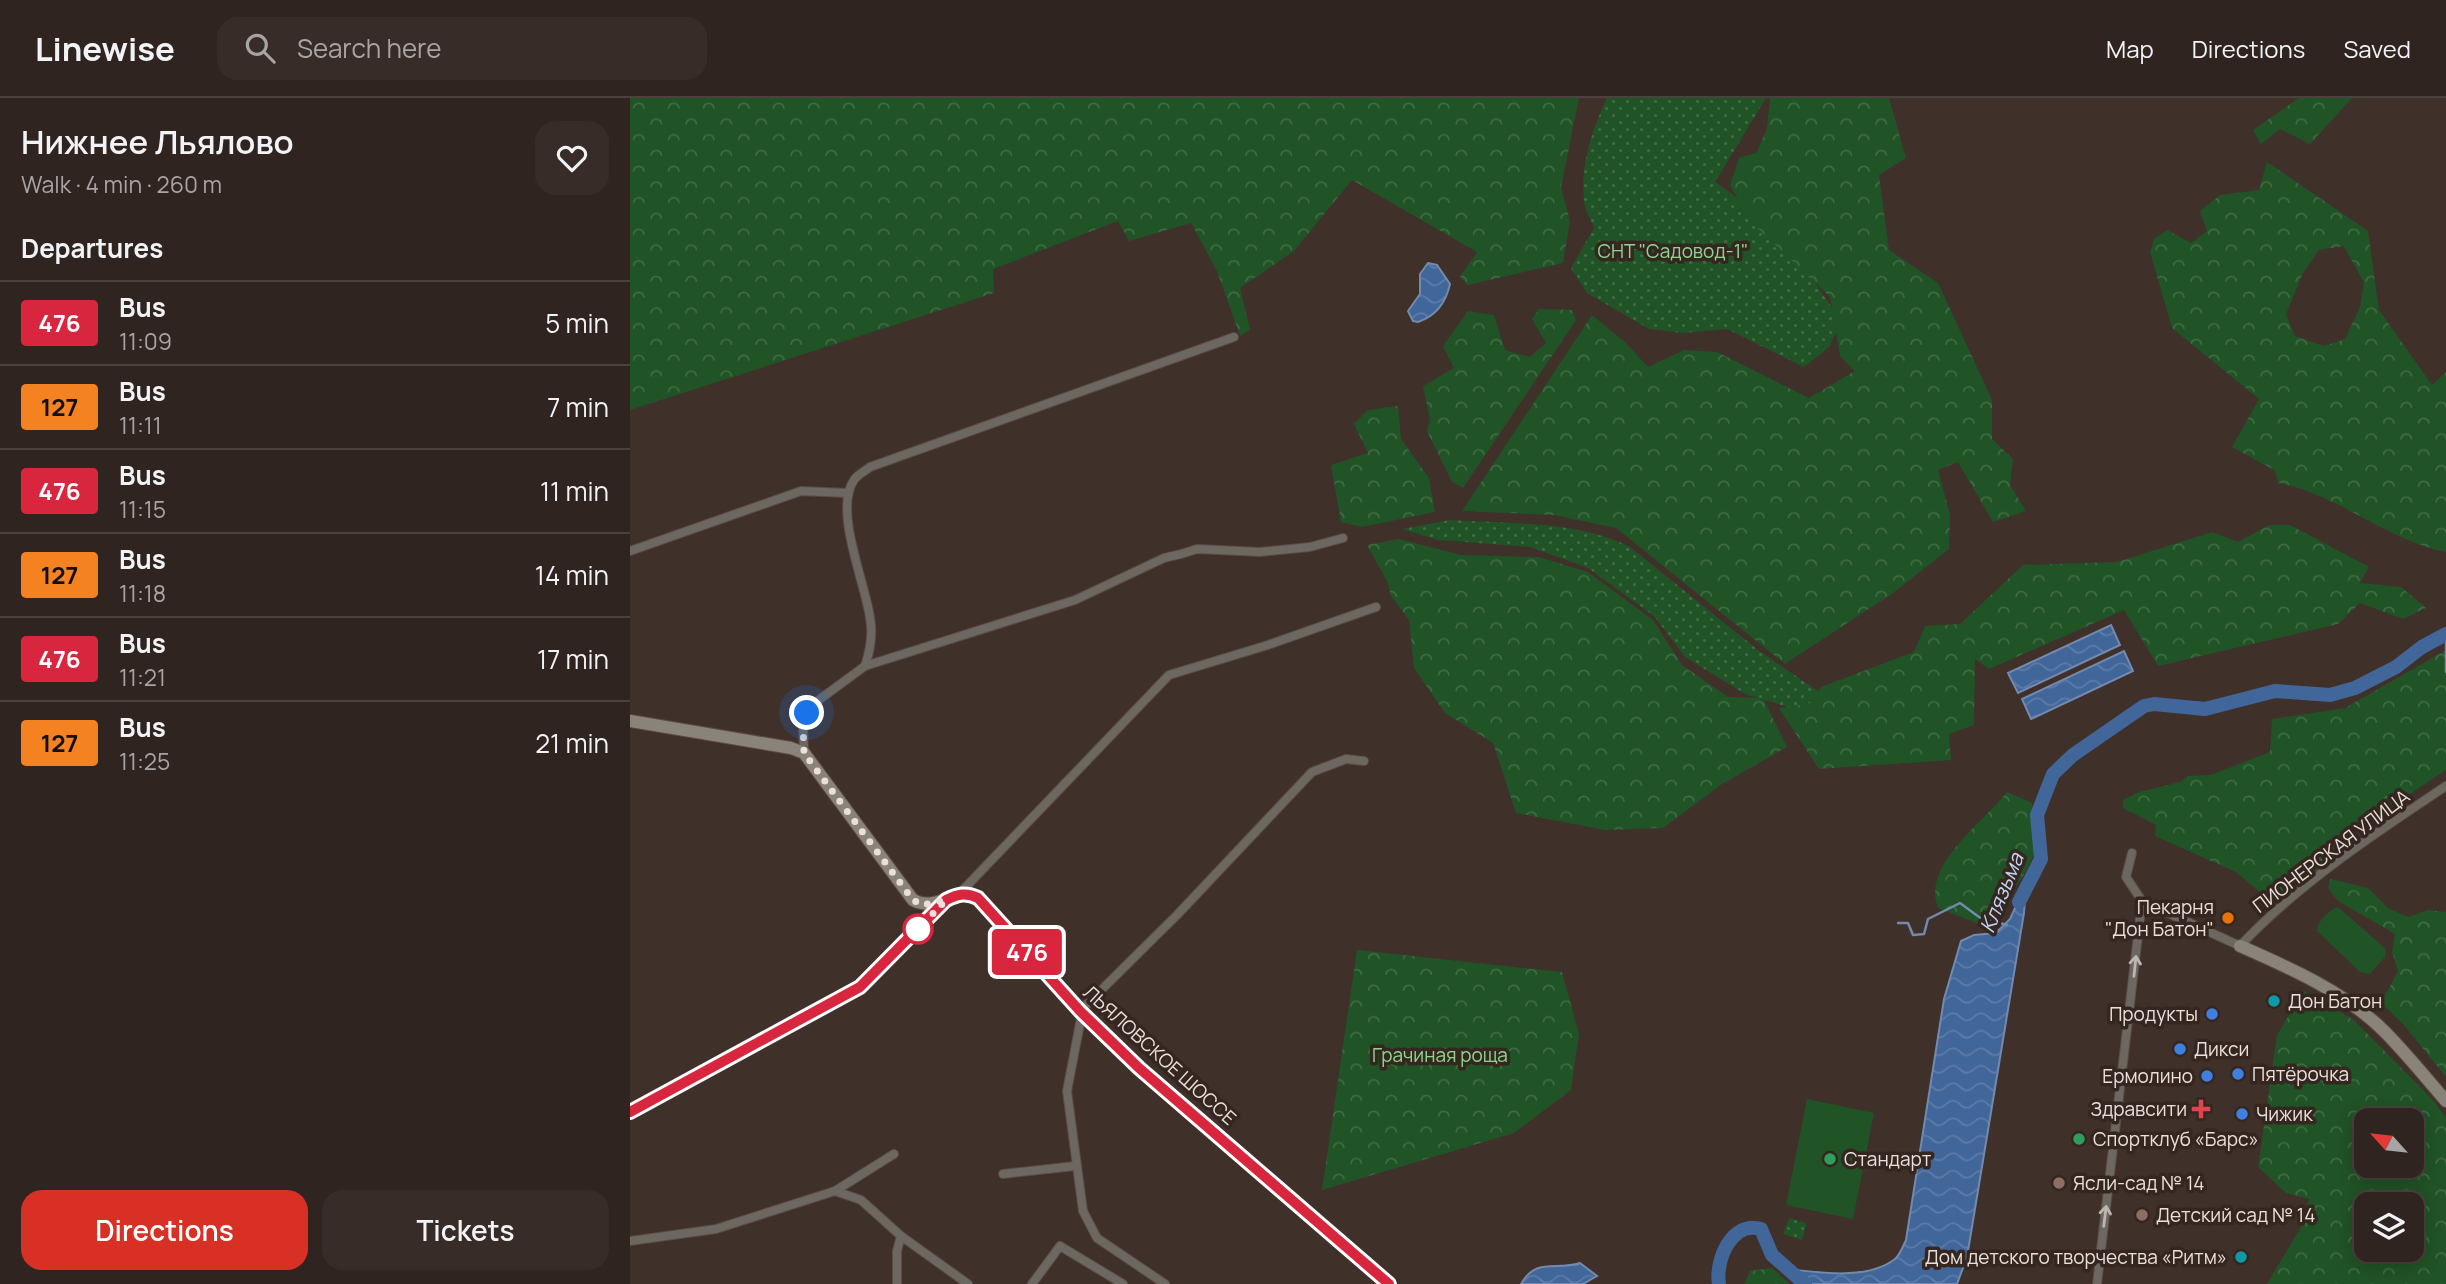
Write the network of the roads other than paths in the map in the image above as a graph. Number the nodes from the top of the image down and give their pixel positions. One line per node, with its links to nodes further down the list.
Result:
1 (1234, 337): 2 (street)
2 (848, 493): 4 (street); 6 (street)
3 (1343, 538): 6 (street)
4 (630, 551)
5 (1376, 607): 12 (street)
6 (865, 666): 8 (street)
7 (630, 721): 8 (street)
8 (804, 753): 13 (street)
9 (1364, 761): 16 (street)
10 (2446, 786): 15 (street, ПИОНЕРСКАЯ УЛИЦА)
11 (2132, 853): 14 (street)
12 (959, 894): 13 (street); 16 (street, ЛЬЯЛОВСКОЕ ШОССЕ)
13 (946, 900): 18 (street)
14 (2142, 901): 15 (street); 31 (street, one-way to 14)
15 (2240, 946): 17 (street)
16 (1081, 1012): 20 (street); 30 (street, ЛЬЯЛОВСКОЕ ШОССЕ)
17 (2446, 1101)
18 (630, 1112)
19 (894, 1154): 22 (street)
20 (1075, 1166): 21 (street); 29 (street)
21 (1003, 1174)
22 (835, 1191): 23 (street); 24 (street)
23 (901, 1236): 25 (street); 26 (street)
24 (630, 1241)
25 (897, 1284)
26 (968, 1284)
27 (1032, 1284): 28 (street)
28 (1123, 1284)
29 (1165, 1284)
30 (1388, 1284)
31 (2097, 1284)

